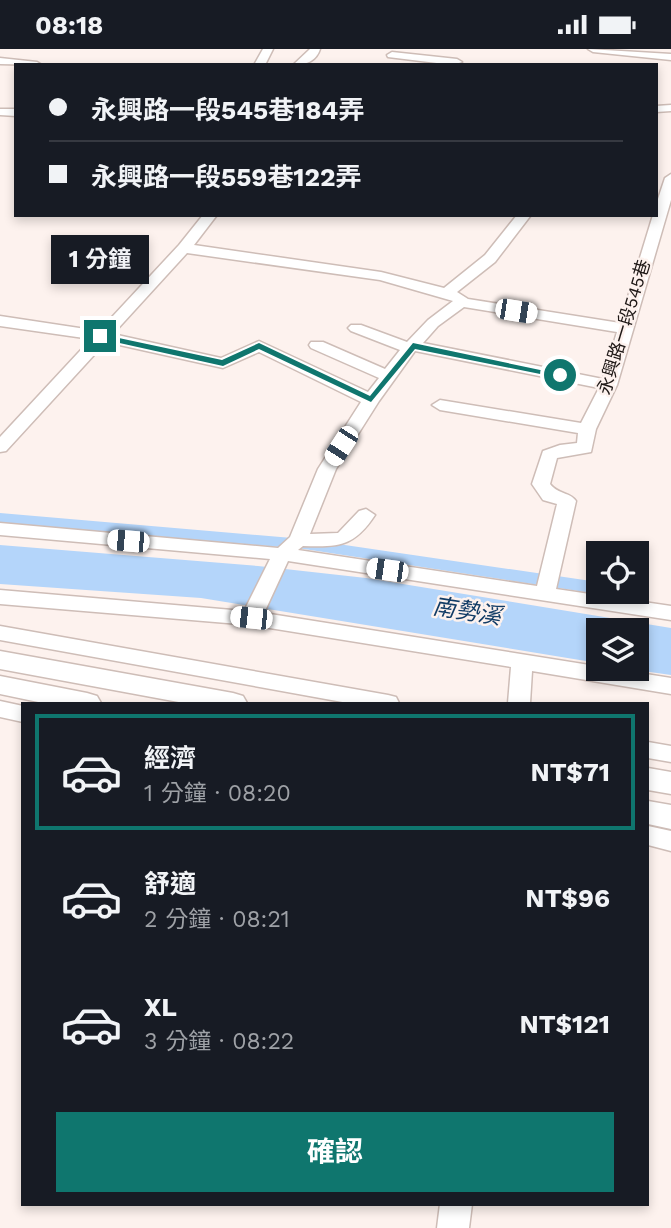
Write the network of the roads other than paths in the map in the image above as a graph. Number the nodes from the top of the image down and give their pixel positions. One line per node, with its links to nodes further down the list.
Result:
1 (11, 49): 7 (street)
2 (315, 49): 10 (street)
3 (454, 49): 11 (street)
4 (593, 49): 6 (street)
5 (393, 55): 11 (street)
6 (671, 57)
7 (0, 59): 9 (street)
8 (457, 62): 11 (street)
9 (25, 63)
10 (301, 63)
11 (441, 63)
12 (671, 178): 15 (street, 永興路一段545巷)
13 (208, 217): 16 (street)
14 (523, 217): 17 (street)
15 (662, 234): 21 (street, 永興路一段545巷)
16 (184, 248): 17 (street); 22 (street)
17 (446, 293): 18 (street)
18 (461, 302): 21 (street); 24 (street)
19 (0, 321): 22 (street)
20 (356, 328): 24 (street)
21 (626, 328): 26 (street, 永興路一段545巷)
22 (100, 336): 27 (street); 30 (street)
23 (317, 345): 25 (street)
24 (411, 347): 25 (street); 26 (street)
25 (388, 376): 27 (street)
26 (609, 385): 29 (street, 永興路一段545巷)
27 (371, 400): 33 (street)
28 (440, 405): 29 (street)
29 (587, 429): 35 (street, 永興路一段545巷)
30 (0, 447)
31 (366, 515): 33 (street)
32 (0, 529): 34 (street)
33 (298, 540): 34 (street)
34 (279, 559): 35 (street); 37 (street)
35 (545, 593): 38 (street)
36 (0, 597): 37 (street)
37 (254, 613): 41 (street)
38 (671, 613)
39 (0, 633): 46 (street)
40 (0, 660): 45 (main road)
41 (522, 661): 43 (street); 47 (street)
42 (0, 685): 44 (main road)
43 (671, 686)
44 (82, 702)
45 (228, 702)
46 (382, 702)
47 (519, 702)
48 (0, 709): 49 (street)
49 (21, 714)
50 (649, 750): 51 (street)
51 (671, 754)
52 (649, 779): 53 (main road)
53 (671, 783)
54 (649, 813): 55 (main road)
55 (671, 817)
56 (649, 836): 57 (street)
57 (671, 841)
58 (456, 1206): 59 (street)
59 (453, 1228)

